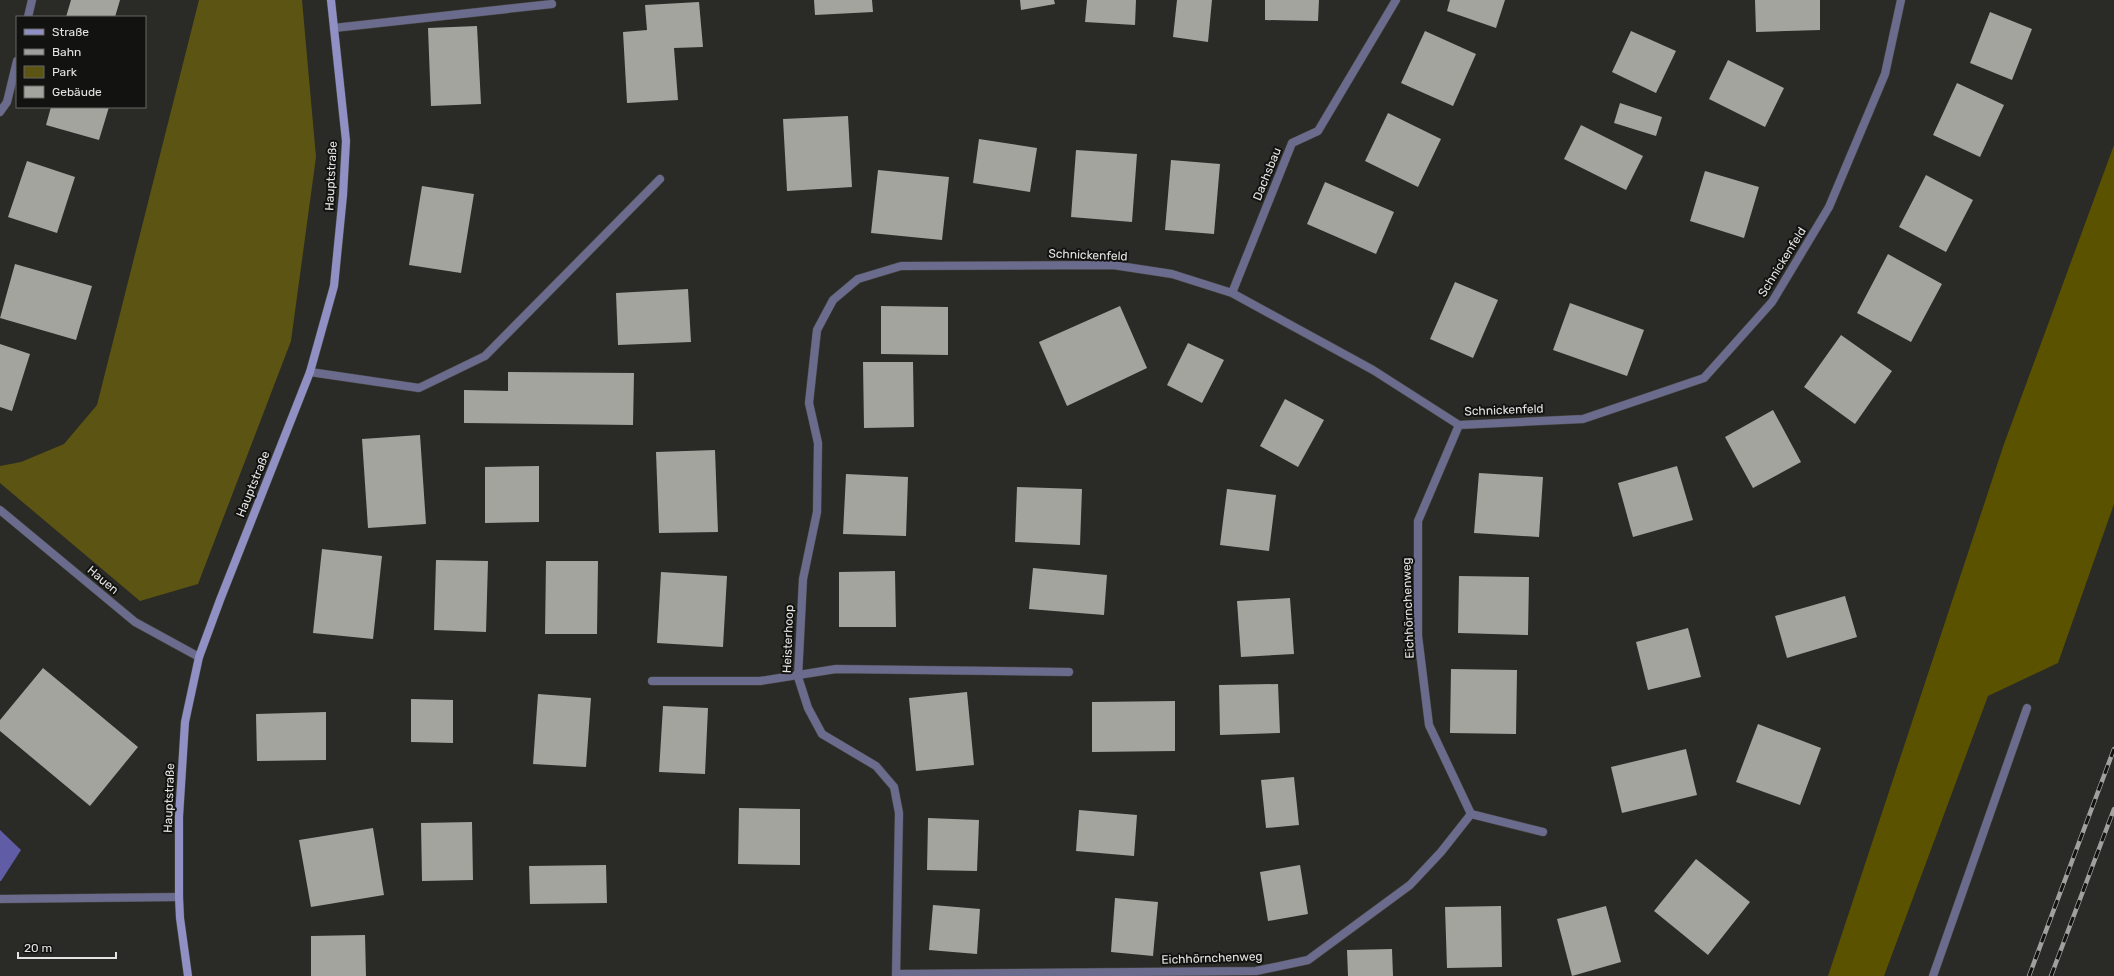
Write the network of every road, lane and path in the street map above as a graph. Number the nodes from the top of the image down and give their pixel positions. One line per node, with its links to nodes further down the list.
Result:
1 (32, 0): 6 (street)
2 (331, 0): 7 (main road, Hauptstraße)
3 (1396, 0): 12 (street, Dachsbau)
4 (1901, 0): 14 (street, Schnickenfeld)
5 (552, 4): 7 (street)
6 (28, 16)
7 (334, 28): 13 (main road, Hauptstraße)
8 (16, 65): 9 (street)
9 (0, 112)
10 (660, 179): 13 (street)
11 (858, 279): 12 (street, Schnickenfeld); 18 (street, Heisterhoop)
12 (1232, 293): 14 (street, Schnickenfeld)
13 (310, 372): 16 (main road, Hauptstraße)
14 (1459, 424): 21 (street, Eichhörnchenweg)
15 (0, 510): 16 (street, Hauen)
16 (200, 657): 23 (main road, Hauptstraße)
17 (1069, 672): 18 (street)
18 (798, 677): 19 (street); 25 (street, Heisterhoop)
19 (652, 681)
20 (2027, 708): 27 (street)
21 (1471, 814): 22 (street); 25 (street, Eichhörnchenweg)
22 (1543, 832)
23 (180, 897): 24 (street); 26 (main road, Hauptstraße)
24 (0, 899)
25 (896, 975)
26 (188, 976)
27 (1933, 976)

